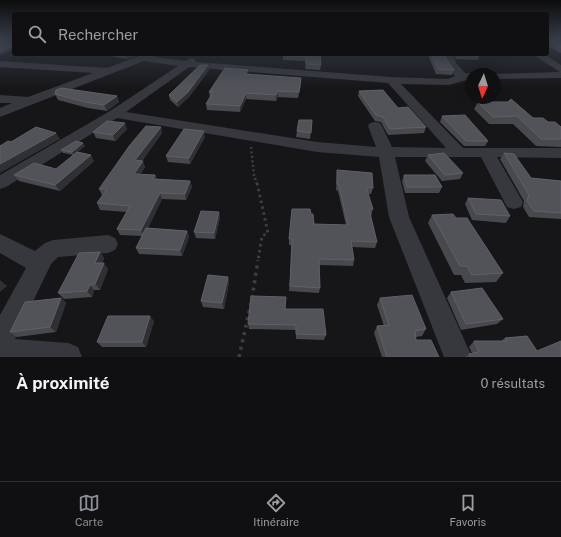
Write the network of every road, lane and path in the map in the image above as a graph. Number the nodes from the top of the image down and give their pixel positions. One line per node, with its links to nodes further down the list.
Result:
1 (149, 56): 6 (street); 8 (street)
2 (198, 56): 6 (street)
3 (449, 56): 9 (street)
4 (540, 56): 7 (street)
5 (0, 64): 8 (street)
6 (188, 64): 13 (street); 17 (street)
7 (561, 69)
8 (110, 71): 15 (street)
9 (465, 75)
10 (561, 75): 12 (street)
11 (465, 76): 13 (street)
12 (501, 76)
13 (391, 80): 21 (street)
14 (0, 99): 15 (street)
15 (30, 100): 16 (street)
16 (0, 113)
17 (115, 114): 19 (street); 24 (street)
18 (375, 126): 20 (street)
19 (252, 136): 20 (street); 32 (path)
20 (386, 152): 21 (street); 33 (street)
21 (458, 152): 22 (street)
22 (486, 153): 23 (street); 25 (street)
23 (561, 153)
24 (0, 183)
25 (514, 202)
26 (0, 243): 28 (street)
27 (108, 244): 28 (street)
28 (37, 262): 29 (street)
29 (0, 341)
30 (0, 351): 31 (street)
31 (68, 357)
32 (239, 357)
33 (458, 357)

